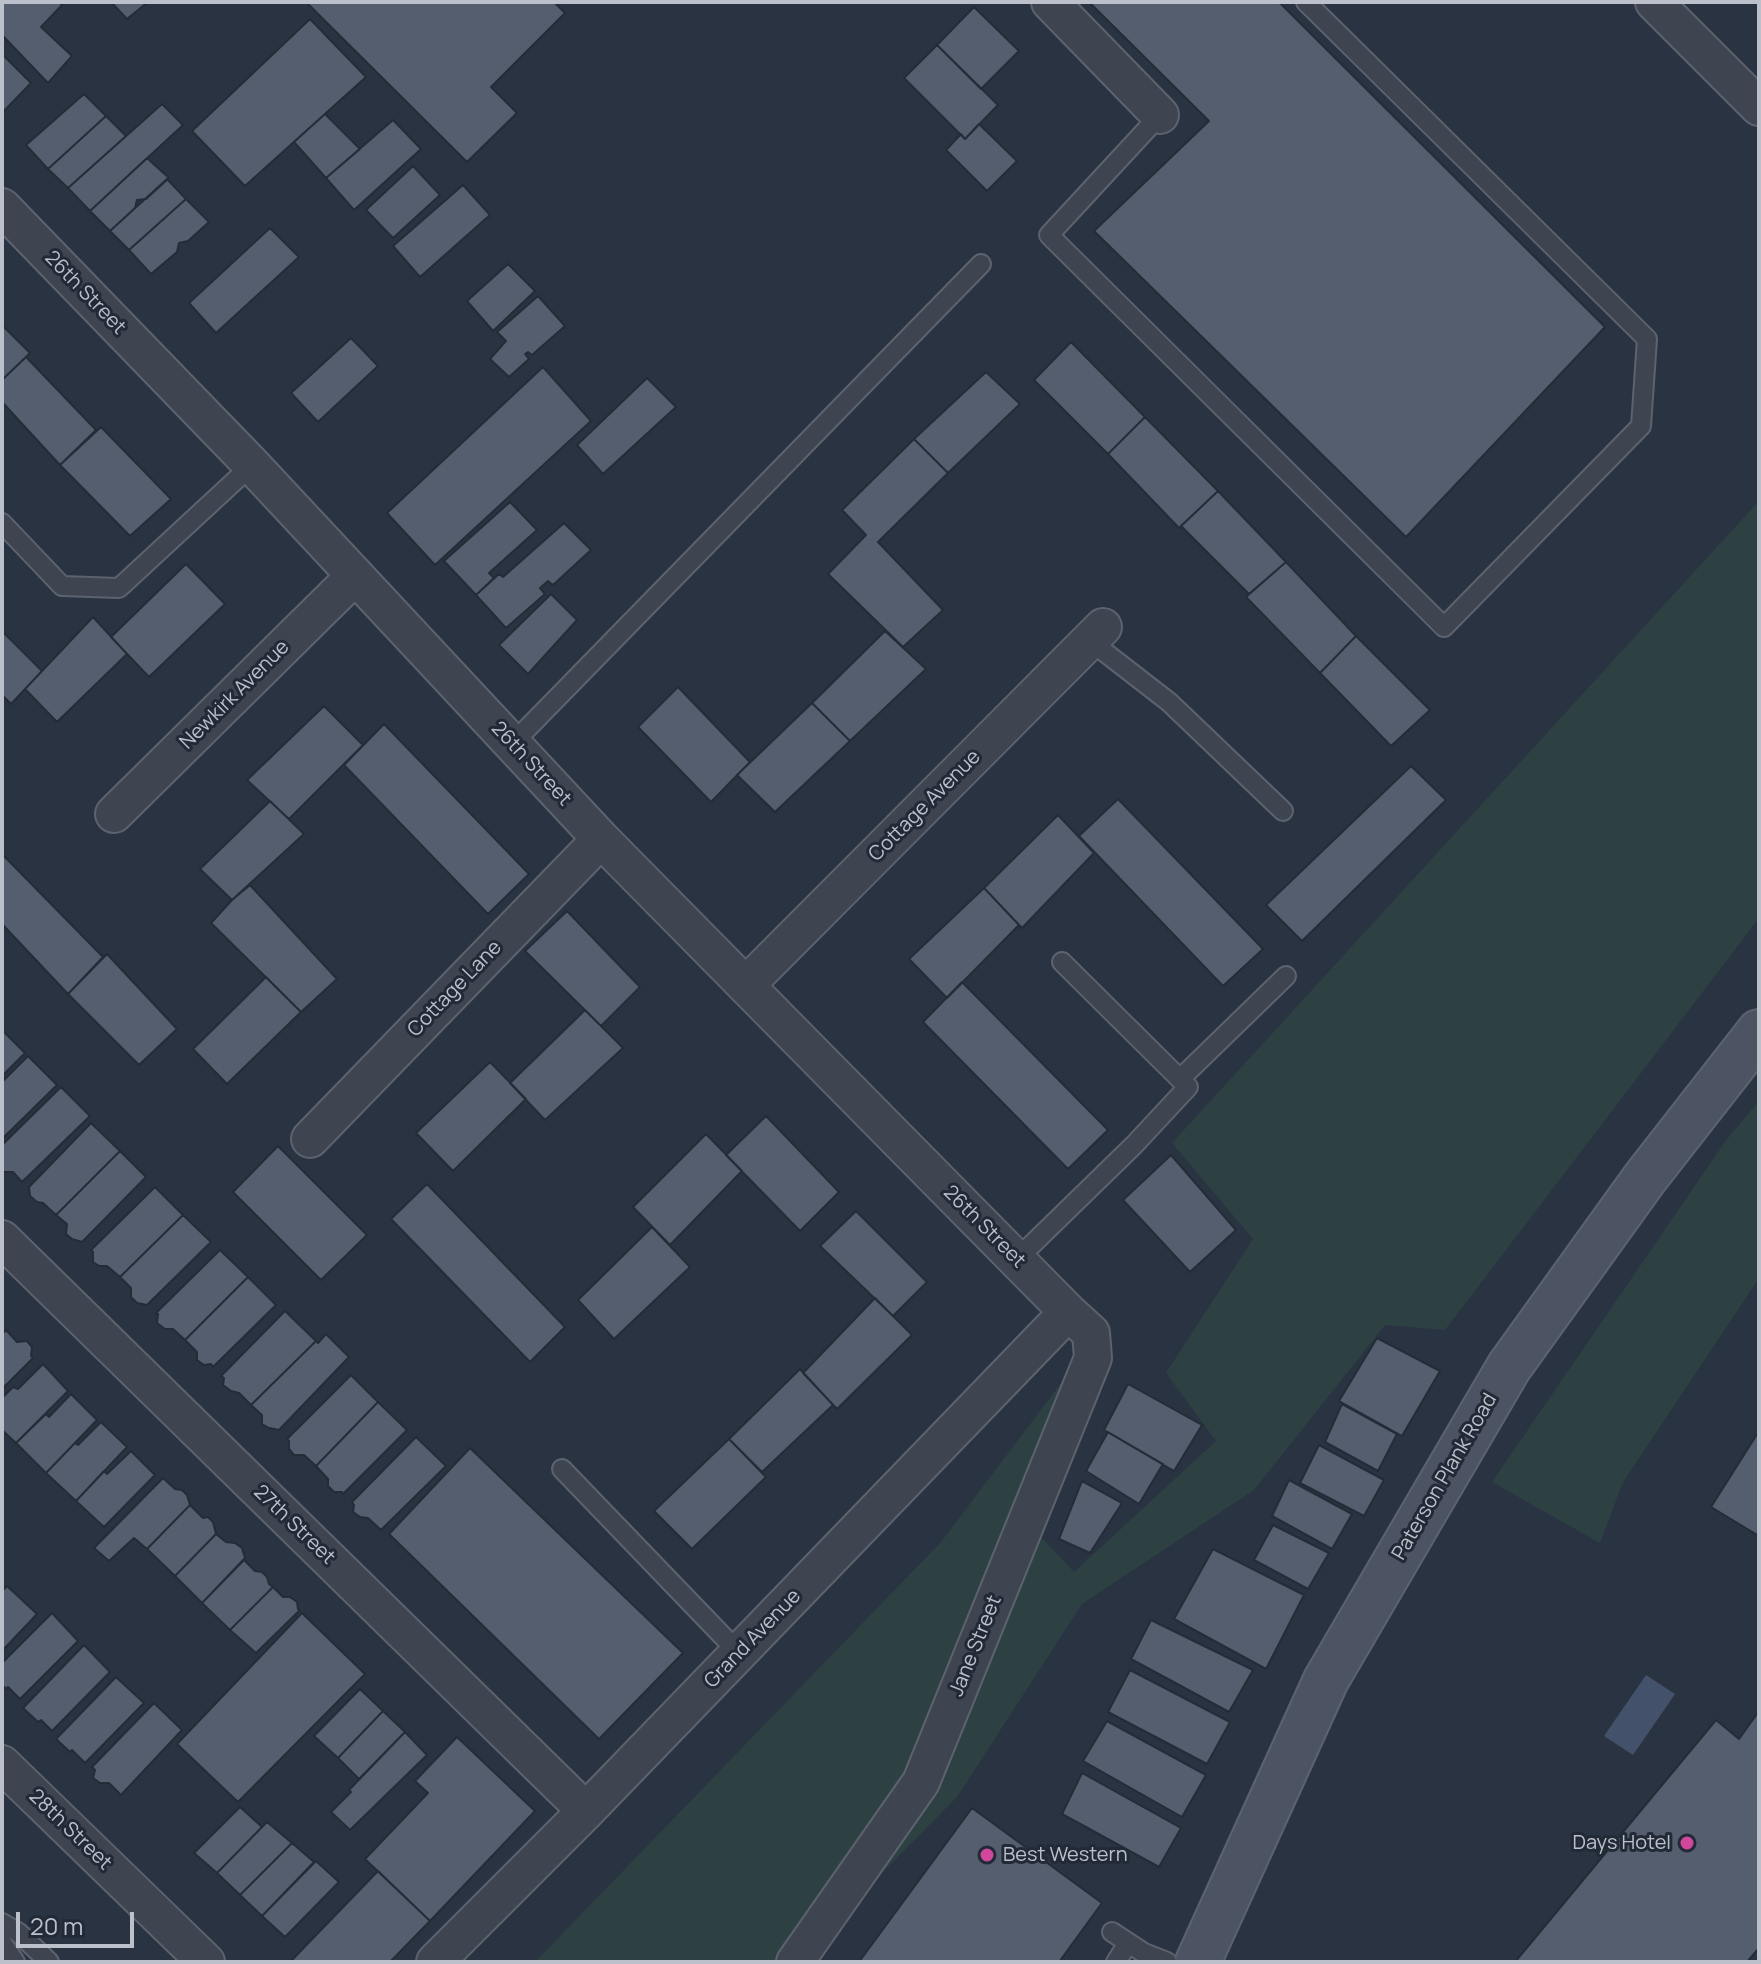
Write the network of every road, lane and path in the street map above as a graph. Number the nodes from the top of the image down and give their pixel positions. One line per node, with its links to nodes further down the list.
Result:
1 (1050, 2): 5 (street)
2 (1306, 2): 5 (lane)
3 (1654, 2): 4 (street)
4 (1759, 107)
5 (1160, 115)
6 (2, 207): 8 (street, 26th Street)
7 (981, 264): 12 (lane)
8 (252, 465): 9 (lane); 10 (street, 26th Street)
9 (2, 523)
10 (355, 576): 12 (street, 26th Street); 14 (street, Newkirk Avenue)
11 (1096, 633): 13 (lane); 18 (street, Cottage Avenue)
12 (512, 744): 15 (street, 26th Street)
13 (1283, 811)
14 (114, 814)
15 (601, 839): 18 (street, 26th Street); 21 (street, Cottage Lane)
16 (1062, 962): 20 (lane)
17 (1286, 976): 20 (lane)
18 (746, 985): 23 (street, 26th Street)
19 (1759, 1032): 40 (main road, Paterson Plank Road)
20 (1180, 1079): 23 (lane)
21 (310, 1139)
22 (2, 1239): 28 (street, 27th Street)
23 (1016, 1260): 24 (street, 26th Street)
24 (1068, 1312): 26 (street, Grand Avenue); 37 (street, Jane Street)
25 (562, 1469): 26 (lane)
26 (739, 1653): 28 (street, Grand Avenue)
27 (2, 1764): 35 (street, 28th Street)
28 (586, 1811): 36 (street, Grand Avenue)
29 (2, 1923): 34 (lane)
30 (1112, 1932): 32 (lane)
31 (2, 1943): 33 (lane)
32 (1128, 1943): 38 (lane); 39 (lane)
33 (15, 1962)
34 (49, 1962)
35 (206, 1962)
36 (435, 1962)
37 (795, 1962)
38 (1116, 1962)
39 (1167, 1962)
40 (1198, 1962)

